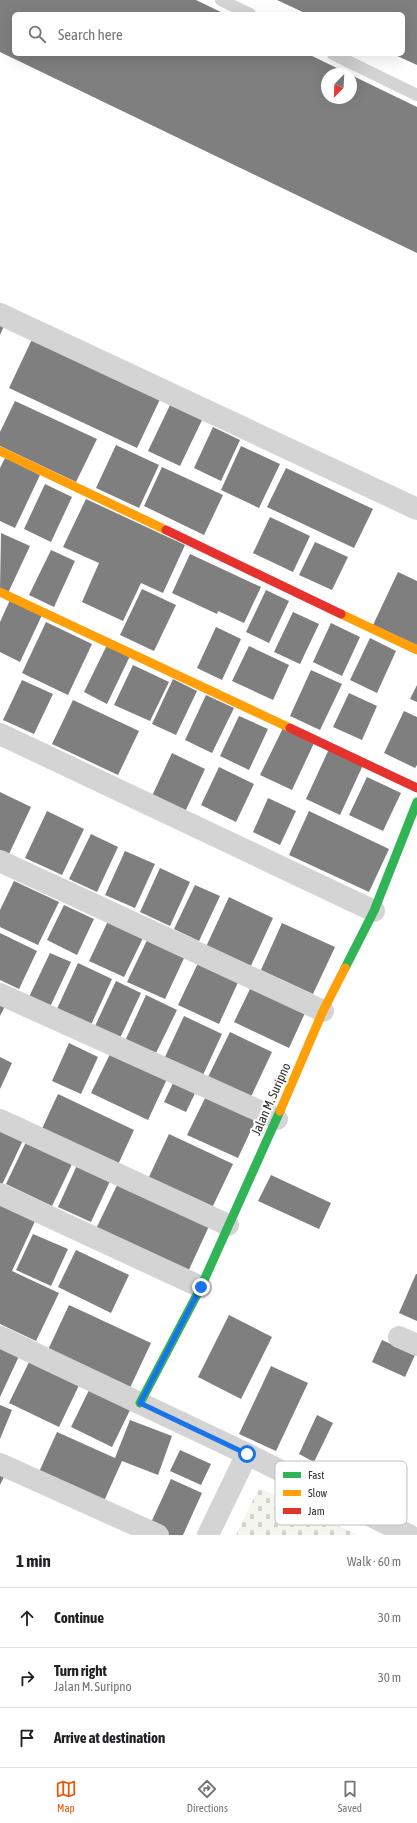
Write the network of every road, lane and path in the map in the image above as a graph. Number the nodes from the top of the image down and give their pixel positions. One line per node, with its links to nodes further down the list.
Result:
1 (221, 0): 2 (lane)
2 (246, 12)
3 (337, 56): 4 (lane)
4 (417, 95)
5 (0, 314): 7 (street)
6 (0, 451): 9 (street)
7 (417, 510)
8 (0, 592): 11 (street)
9 (417, 650)
10 (0, 734): 14 (street)
11 (417, 788)
12 (417, 802): 14 (street, Jalan M. Suripno)
13 (0, 861): 16 (street)
14 (374, 912): 16 (street, Jalan M. Suripno)
15 (0, 994): 17 (street)
16 (323, 1011): 17 (street, Jalan M. Suripno)
17 (277, 1119): 20 (street, Jalan M. Suripno)
18 (0, 1120): 20 (street)
19 (0, 1194): 21 (street)
20 (228, 1225): 21 (street, Jalan M. Suripno)
21 (201, 1287): 23 (street, Jalan M. Suripno)
22 (0, 1337): 23 (street)
23 (140, 1403): 24 (street)
24 (247, 1454): 26 (street); 29 (street)
25 (0, 1464): 28 (street)
26 (275, 1468)
27 (388, 1525): 30 (street)
28 (158, 1535)
29 (208, 1535)
30 (408, 1535)

